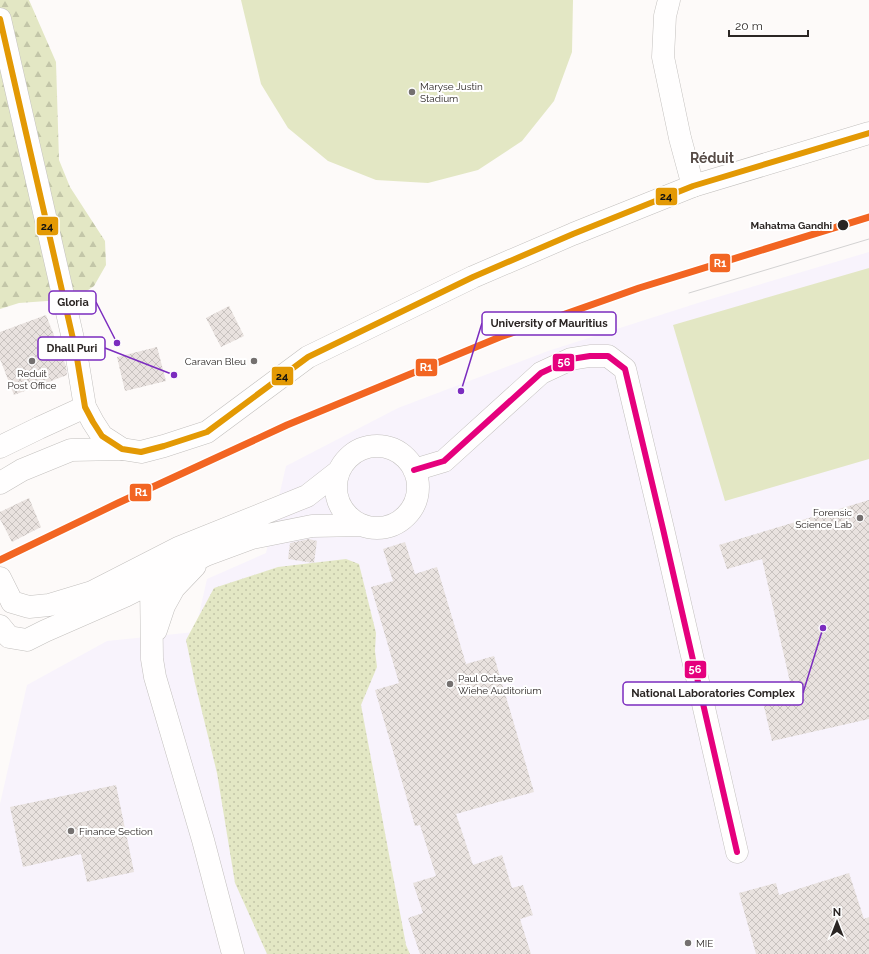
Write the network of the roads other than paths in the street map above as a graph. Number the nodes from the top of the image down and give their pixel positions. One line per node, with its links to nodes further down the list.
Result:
1 (669, 0): 4 (street)
2 (0, 20): 5 (street)
3 (869, 133): 4 (street)
4 (693, 186): 7 (street)
5 (86, 407): 6 (street); 7 (street)
6 (0, 447)
7 (122, 449): 10 (street)
8 (414, 470): 9 (street); 11 (street); 17 (street)
9 (339, 471): 11 (street); 13 (street)
10 (0, 483)
11 (362, 525): 12 (street)
12 (206, 555): 14 (street); 16 (street)
13 (0, 578)
14 (151, 583): 15 (street); 16 (street)
15 (3, 637)
16 (152, 642): 18 (street)
17 (737, 852)
18 (233, 954)

